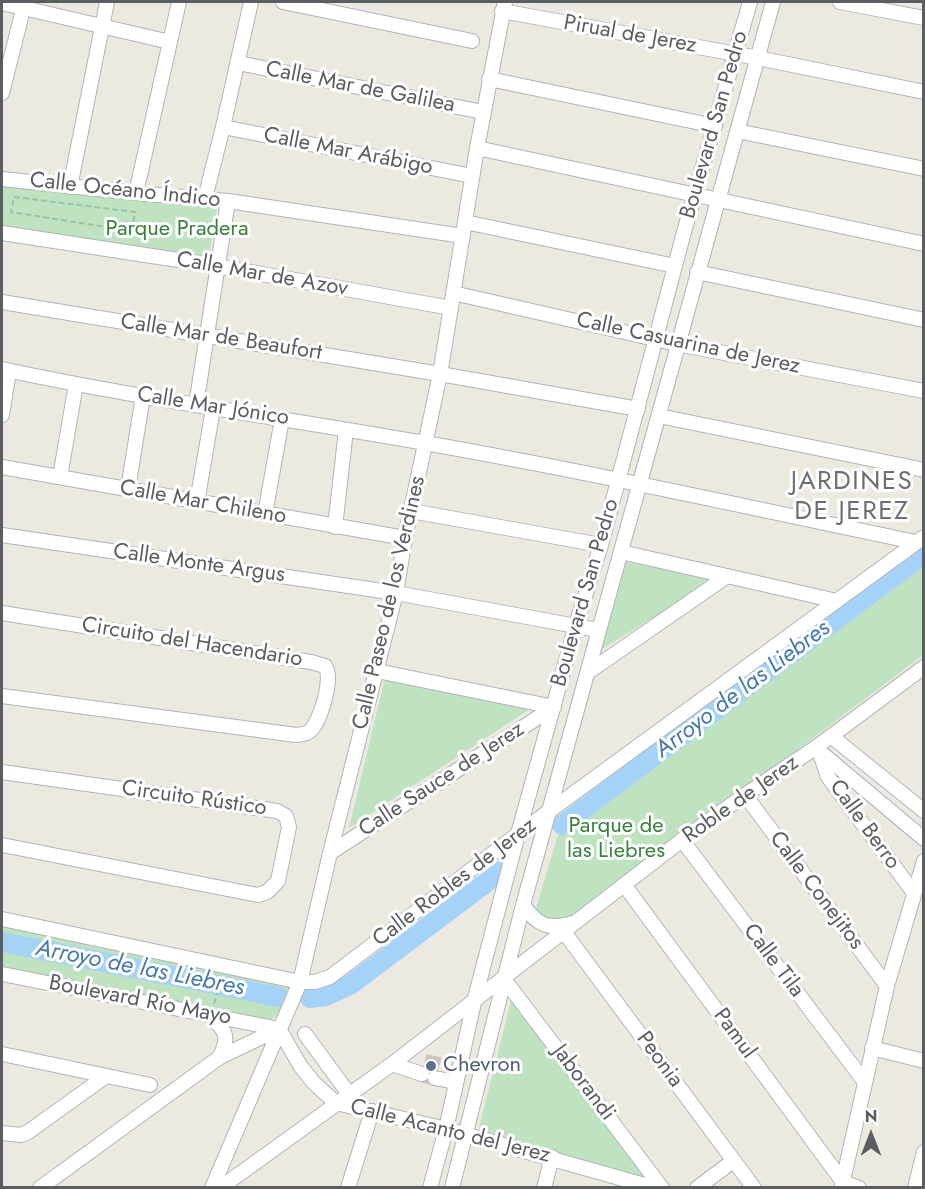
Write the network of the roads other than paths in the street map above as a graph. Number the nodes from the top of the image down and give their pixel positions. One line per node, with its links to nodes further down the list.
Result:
1 (107, 2): 12 (street)
2 (179, 2): 14 (street)
3 (251, 2): 17 (street)
4 (283, 2): 13 (street)
5 (750, 2): 15 (street, Boulevard San Pedro)
6 (773, 2): 16 (street, Boulevard San Pedro)
7 (840, 2): 11 (street)
8 (2, 3): 9 (street)
9 (24, 5): 12 (street); 20 (street)
10 (504, 6): 15 (street, Pirual de Jerez); 18 (street, Calle Paseo de los Verdines)
11 (924, 18)
12 (102, 25): 14 (street); 29 (street)
13 (471, 41)
14 (171, 42): 30 (street)
15 (735, 54): 16 (street, Pirual de Jerez); 22 (street, Boulevard San Pedro)
16 (758, 58): 19 (street, Pirual de Jerez); 24 (street, Boulevard San Pedro)
17 (238, 63): 21 (street, Calle Mar de Galilea); 23 (street)
18 (489, 79): 21 (street, Calle Paseo de los Verdines); 22 (street)
19 (924, 92)
20 (2, 93)
21 (483, 112): 25 (street, Calle Paseo de los Verdines)
22 (715, 126): 31 (street, Boulevard San Pedro)
23 (223, 127): 27 (street, Calle Mar Arábigo); 32 (street)
24 (737, 131): 26 (street); 33 (street, Boulevard San Pedro)
25 (477, 148): 27 (street, Calle Paseo de los Verdines); 31 (street)
26 (924, 169)
27 (472, 176): 35 (street, Calle Paseo de los Verdines)
28 (2, 178): 29 (street, Calle Océano Índico)
29 (70, 187): 30 (street, Calle Océano Índico)
30 (136, 193): 32 (street, Calle Océano Índico)
31 (696, 196): 33 (street); 39 (street, Boulevard San Pedro)
32 (205, 198): 34 (street, Calle Océano Índico)
33 (717, 200): 37 (street); 40 (street, Boulevard San Pedro)
34 (228, 201): 35 (street, Calle Océano Índico); 38 (street)
35 (464, 229): 39 (street, Calle Océano Índico); 41 (street, Calle Paseo de los Verdines)
36 (2, 233): 38 (street, Calle Mar de Azov)
37 (924, 244)
38 (218, 266): 43 (street, Calle Mar de Azov); 45 (street)
39 (675, 266): 46 (street, Boulevard San Pedro)
40 (697, 272): 44 (street); 47 (street, Boulevard San Pedro)
41 (453, 293): 43 (street, Calle Paseo de los Verdines); 46 (street, Calle Casuarina de Jerez)
42 (2, 302): 45 (street, Calle Mar de Beaufort)
43 (451, 308): 49 (street, Calle Paseo de los Verdines)
44 (924, 320)
45 (206, 336): 49 (street, Calle Mar de Beaufort); 53 (street)
46 (656, 338): 47 (street, Calle Casuarina de Jerez); 55 (street, Boulevard San Pedro)
47 (678, 344): 51 (street, Calle Casuarina de Jerez); 57 (street, Boulevard San Pedro)
48 (5, 370): 50 (street, Calle Mar Jónico); 56 (street)
49 (440, 374): 55 (street, Calle Mar de Beaufort); 60 (street, Calle Paseo de los Verdines)
50 (76, 384): 52 (street, Calle Mar Jónico); 63 (street)
51 (924, 391)
52 (143, 396): 53 (street, Calle Mar Jónico); 66 (street)
53 (196, 405): 54 (street, Calle Mar Jónico)
54 (213, 409): 58 (street, Calle Mar Jónico); 67 (street)
55 (638, 409): 64 (street, Boulevard San Pedro)
56 (2, 415)
57 (659, 416): 62 (street); 65 (street, Boulevard San Pedro)
58 (282, 418): 59 (street, Calle Mar Jónico); 69 (street)
59 (346, 430): 60 (street, Calle Mar Jónico); 70 (street)
60 (426, 443): 64 (street, Calle Mar Jónico); 68 (street, Calle Paseo de los Verdines)
61 (2, 467): 63 (street, Calle Mar Chileno)
62 (924, 470)
63 (60, 477): 66 (street, Calle Mar Chileno)
64 (619, 479): 65 (street, Calle Mar Jónico); 74 (street, Boulevard San Pedro)
65 (641, 485): 73 (street, Calle Mar Jónico); 75 (street, Boulevard San Pedro)
66 (128, 489): 67 (street, Calle Mar Chileno)
67 (197, 502): 69 (street, Calle Mar Chileno)
68 (411, 511): 72 (street, Calle Paseo de los Verdines); 74 (street)
69 (265, 514): 70 (street, Calle Mar Chileno)
70 (335, 527): 72 (street, Calle Mar Chileno)
71 (2, 535): 77 (street, Calle Monte Argus)
72 (405, 538): 77 (street, Calle Paseo de los Verdines)
73 (920, 540): 78 (street, Calle Robles de Jerez)
74 (601, 545): 80 (street, Boulevard San Pedro)
75 (621, 552): 76 (street); 81 (street, Boulevard San Pedro)
76 (726, 577): 78 (street); 84 (street)
77 (396, 593): 80 (street, Calle Monte Argus); 83 (street, Calle Paseo de los Verdines)
78 (837, 601): 92 (street, Calle Robles de Jerez)
79 (2, 613): 85 (street, Circuito del Hacendario)
80 (576, 625): 81 (street, Calle Monte Argus); 86 (street, Boulevard San Pedro)
81 (598, 630): 84 (street, Boulevard San Pedro)
82 (924, 668): 87 (street, Roble de Jerez)
83 (377, 671): 86 (street); 97 (street, Calle Paseo de los Verdines)
84 (587, 673): 92 (street, Boulevard San Pedro)
85 (2, 696)
86 (554, 707): 93 (street, Boulevard San Pedro); 97 (street, Calle Sauce de Jerez)
87 (831, 736): 88 (street, Roble de Jerez); 91 (street)
88 (818, 750): 90 (street, Roble de Jerez); 94 (street); 100 (street, Calle Berro)
89 (2, 772): 96 (street, Circuito Rústico)
90 (745, 795): 95 (street, Roble de Jerez); 107 (street, Calle Conejitos)
91 (924, 811)
92 (548, 817): 93 (street, Calle Robles de Jerez); 101 (street, Boulevard San Pedro)
93 (517, 839): 108 (street, Calle Robles de Jerez); 109 (street, Boulevard San Pedro)
94 (924, 839)
95 (682, 840): 99 (street, Roble de Jerez); 119 (street, Calle Tila)
96 (2, 845)
97 (330, 853): 108 (street, Calle Paseo de los Verdines)
98 (924, 861): 100 (street)
99 (625, 886): 103 (street, Roble de Jerez); 132 (street, Pamul)
100 (914, 893): 107 (street)
101 (523, 905): 103 (street); 106 (street)
102 (2, 919): 108 (street)
103 (580, 920): 104 (street, Roble de Jerez)
104 (564, 932): 106 (street, Roble de Jerez); 130 (street, Peonia)
105 (2, 974): 110 (street, Boulevard Río Mayo)
106 (504, 978): 109 (street, Roble de Jerez); 127 (street); 141 (street, Jaborandi)
107 (887, 986): 113 (street)
108 (298, 987): 111 (street, Calle Paseo de los Verdines)
109 (475, 998): 117 (street, Roble de Jerez); 120 (street, Boulevard San Pedro)
110 (213, 1010): 111 (street, Boulevard Río Mayo); 115 (street)
111 (279, 1029): 115 (street); 123 (street, Calle Acanto del Jerez); 134 (street, Calle Paseo de los Verdines)
112 (305, 1034): 122 (street)
113 (872, 1048): 116 (street); 119 (street)
114 (2, 1054): 118 (street)
115 (220, 1058): 133 (street)
116 (924, 1061)
117 (392, 1064): 120 (street); 122 (street, Roble de Jerez)
118 (106, 1076): 121 (street); 126 (street)
119 (864, 1081): 132 (street)
120 (455, 1082): 125 (street, Boulevard San Pedro)
121 (150, 1084)
122 (349, 1094): 123 (street, Roble de Jerez)
123 (336, 1103): 124 (street, Calle Acanto del Jerez); 135 (street, Roble de Jerez)
124 (372, 1110): 125 (street, Calle Acanto del Jerez); 136 (street)
125 (446, 1129): 127 (street, Calle Acanto del Jerez); 137 (street, Boulevard San Pedro)
126 (2, 1133)
127 (466, 1135): 129 (street, Calle Acanto del Jerez); 138 (street)
128 (924, 1152): 145 (street)
129 (552, 1157): 131 (street, Calle Acanto del Jerez); 139 (street)
130 (733, 1161): 142 (street); 143 (street, Peonia)
131 (629, 1184): 140 (street, Calle Acanto del Jerez)
132 (842, 1185): 144 (street)
133 (40, 1188)
134 (212, 1188)
135 (220, 1188)
136 (348, 1188)
137 (430, 1188)
138 (452, 1188)
139 (544, 1188)
140 (655, 1188)
141 (663, 1188)
142 (697, 1188)
143 (754, 1188)
144 (859, 1188)
145 (915, 1188)

